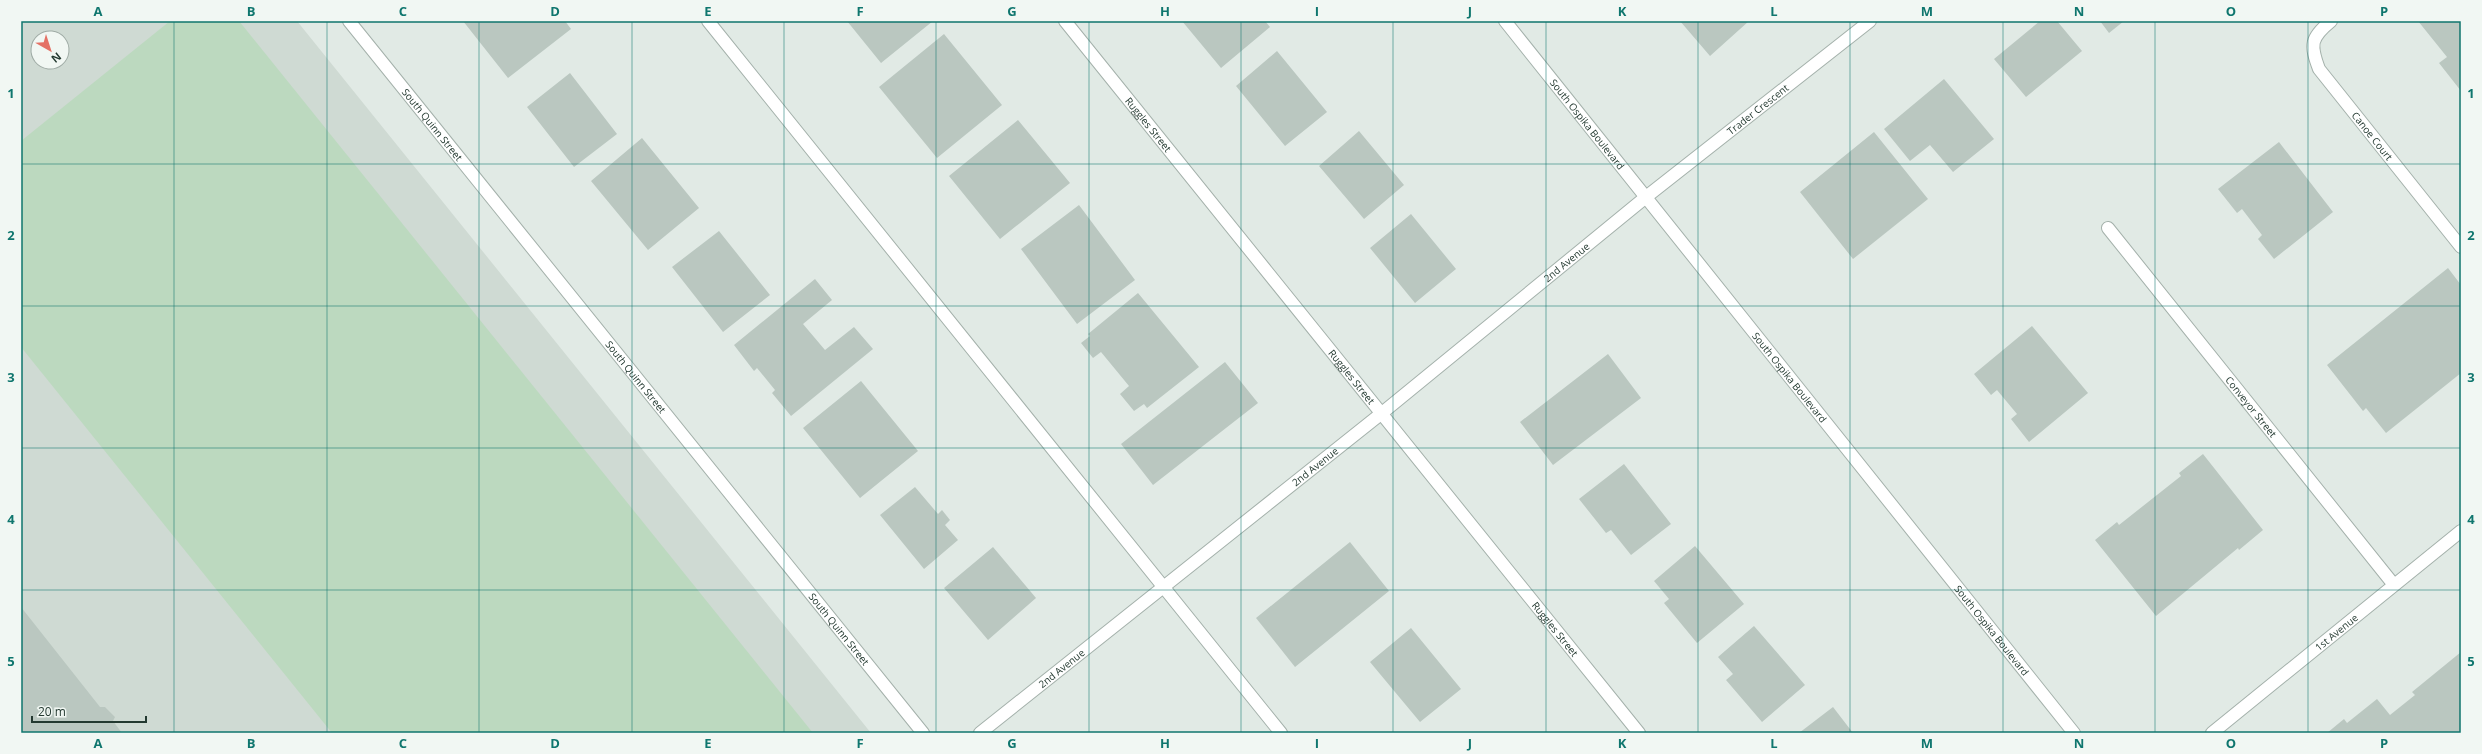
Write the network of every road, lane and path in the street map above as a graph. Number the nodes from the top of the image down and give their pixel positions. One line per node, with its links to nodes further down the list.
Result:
1 (350, 21): 14 (street, South Quinn Street)
2 (708, 21): 13 (street)
3 (1065, 21): 10 (street, Ruggles Street)
4 (1505, 21): 7 (street, South Ospika Boulevard)
5 (1870, 21): 7 (street, Trader Crescent)
6 (2331, 21): 9 (street, Canoe Court)
7 (1646, 197): 10 (street, 2nd Avenue); 18 (street, South Ospika Boulevard)
8 (2108, 228): 12 (street, Conveyor Street)
9 (2461, 247)
10 (1382, 413): 13 (street, 2nd Avenue); 17 (street, Ruggles Street)
11 (2461, 531): 12 (street, 1st Avenue)
12 (2394, 585): 19 (street, 1st Avenue)
13 (1164, 587): 15 (street, 2nd Avenue); 16 (street)
14 (923, 733)
15 (980, 733)
16 (1281, 733)
17 (1639, 733)
18 (2074, 733)
19 (2212, 733)

